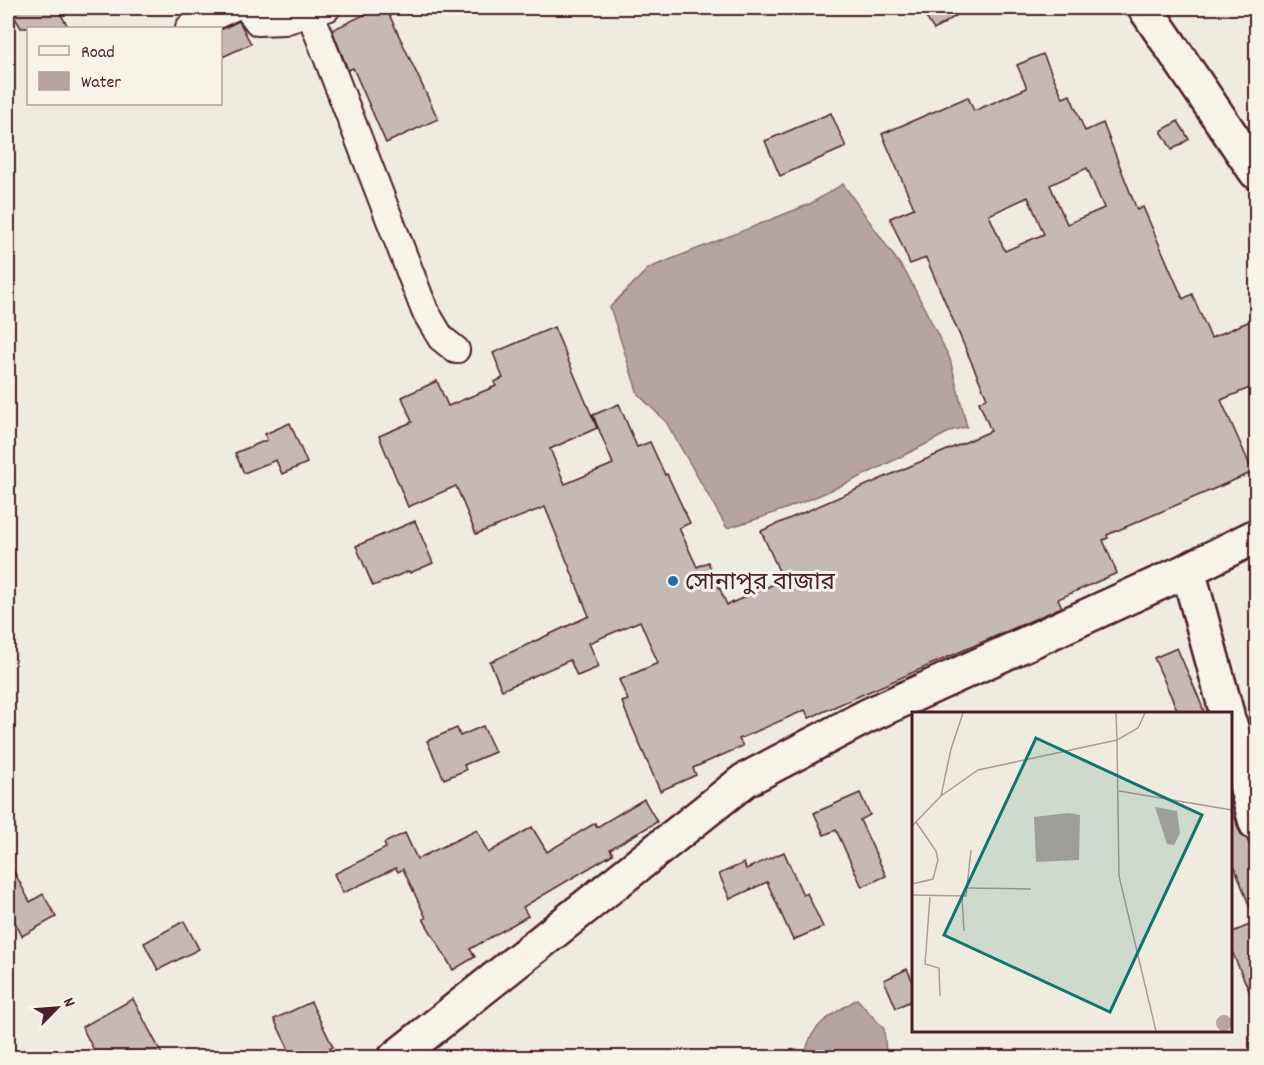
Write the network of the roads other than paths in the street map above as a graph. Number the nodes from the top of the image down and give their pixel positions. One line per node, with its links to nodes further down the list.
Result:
1 (232, 8): 5 (street)
2 (247, 8): 4 (street)
3 (1145, 8): 6 (main road)
4 (319, 10): 7 (street)
5 (191, 27)
6 (1257, 172)
7 (456, 350)
8 (1257, 536): 9 (main road)
9 (1188, 570): 10 (main road); 13 (main road)
10 (1226, 712)
11 (1231, 728): 12 (main road)
12 (1257, 823)
13 (395, 1058)

